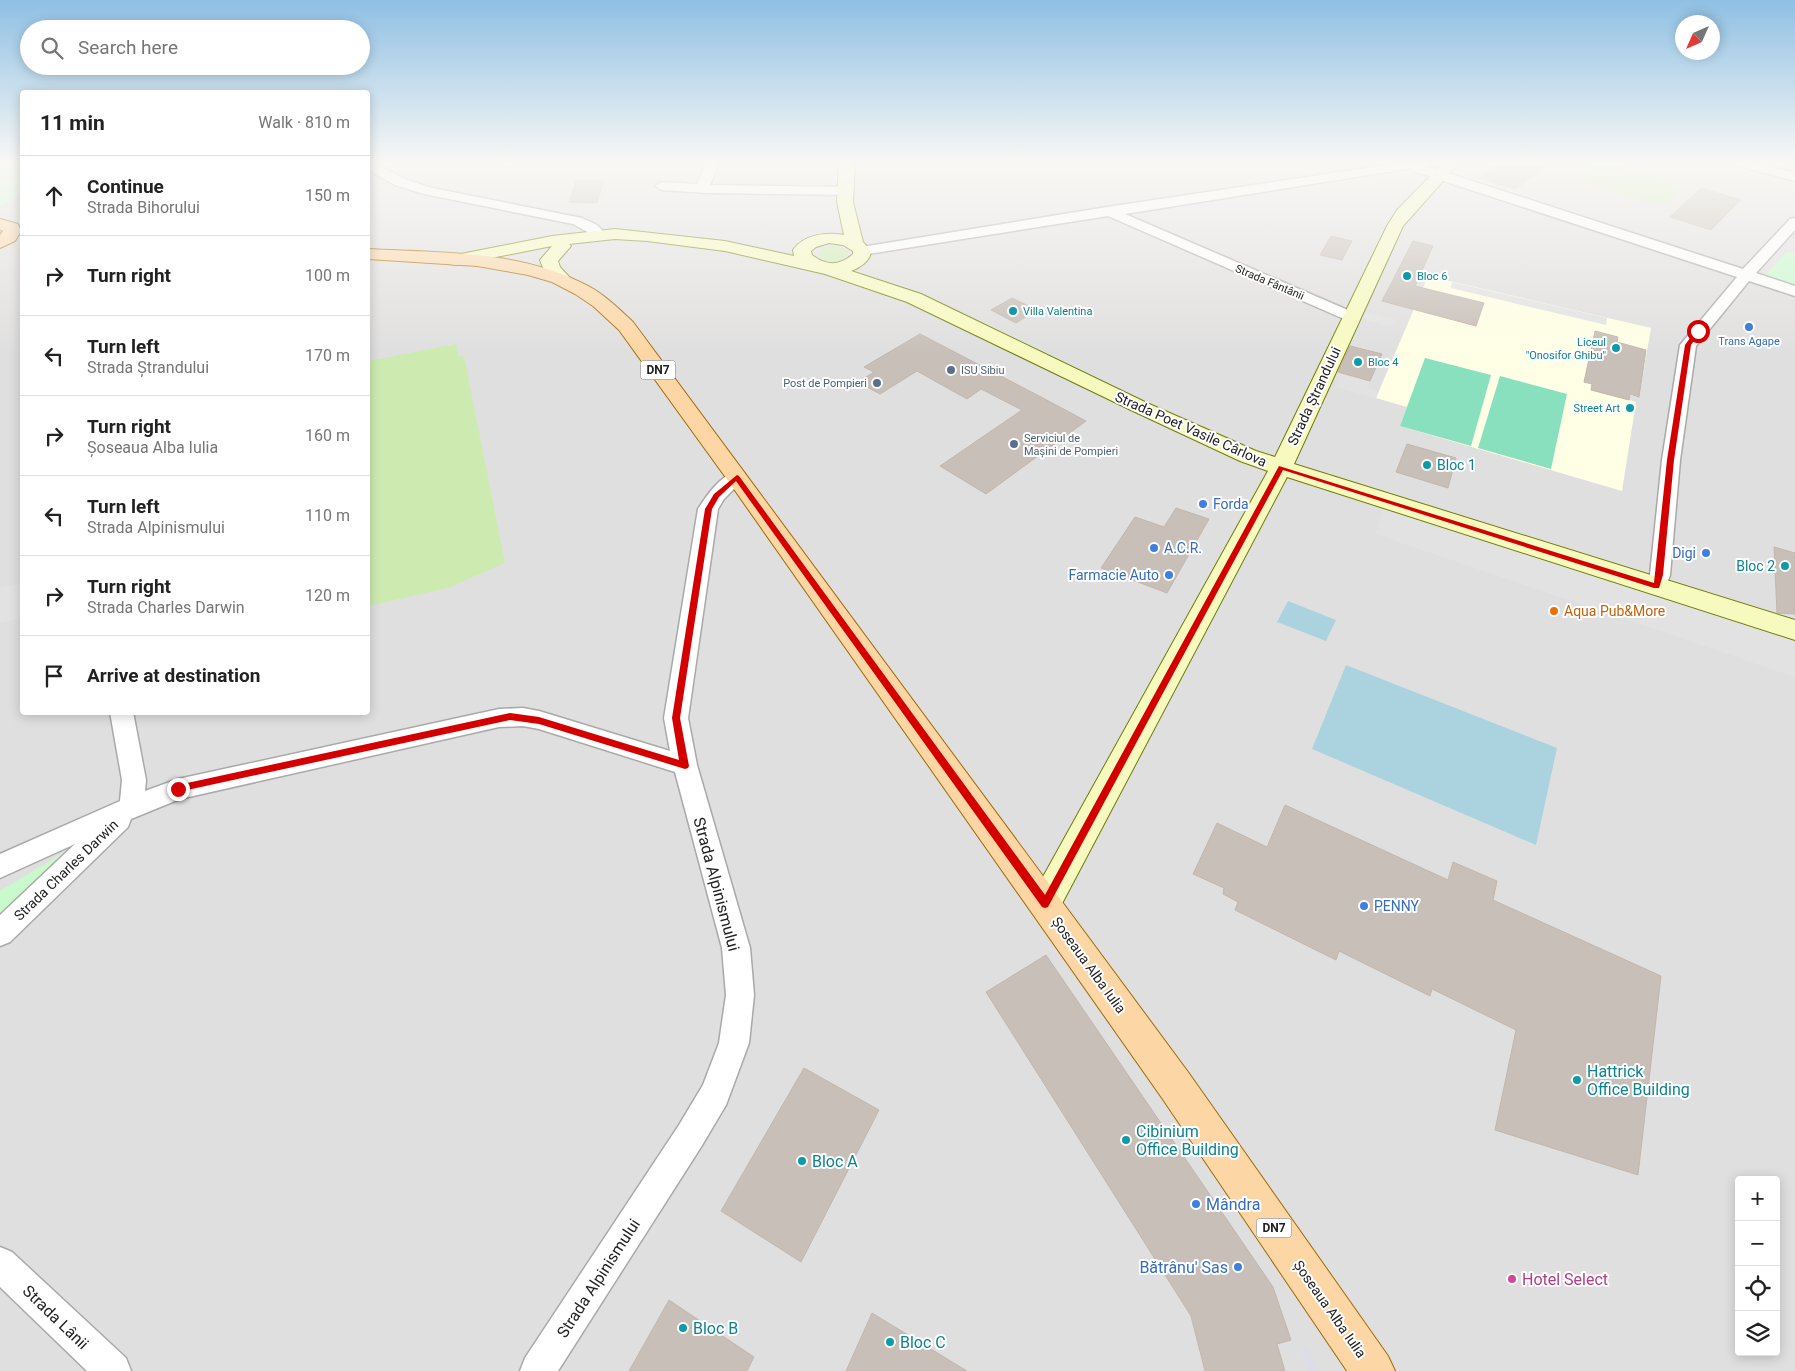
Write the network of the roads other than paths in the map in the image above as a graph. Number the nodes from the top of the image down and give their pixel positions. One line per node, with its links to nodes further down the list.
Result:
1 (6, 226): 14 (main road)
2 (588, 226): 10 (street)
3 (832, 226): 12 (street)
4 (853, 226): 17 (street)
5 (1014, 226): 17 (street)
6 (1142, 226): 27 (street, Strada Fântânii)
7 (1395, 226): 27 (street, Strada Ștrandului)
8 (1608, 226): 23 (street)
9 (1791, 226): 23 (street)
10 (600, 236): 11 (street); 16 (street)
11 (582, 238): 15 (street); 19 (street)
12 (816, 241): 16 (street); 17 (street); 21 (street)
13 (20, 242): 14 (main road)
14 (0, 244)
15 (562, 246): 20 (street); 24 (street)
16 (725, 246): 21 (street, Strada Poet Vasile Cârlova)
17 (859, 251): 22 (street); 26 (street, Strada Poet Vasile Cârlova)
18 (370, 254): 19 (main road, Șoseaua Alba Iulia / DN7)
19 (456, 260): 20 (main road, Șoseaua Alba Iulia / DN7)
20 (506, 265): 24 (main road, Șoseaua Alba Iulia / DN7)
21 (811, 265): 22 (street, Strada Poet Vasile Cârlova)
22 (829, 269): 26 (street, Strada Poet Vasile Cârlova)
23 (1746, 275): 25 (street); 30 (street)
24 (562, 280): 29 (main road, Șoseaua Alba Iulia / DN7)
25 (1795, 291)
26 (914, 298): 28 (street, Strada Poet Vasile Cârlova)
27 (1351, 316): 28 (street, Strada Ștrandului)
28 (1282, 468): 30 (street, Strada Poet Vasile Cârlova); 36 (street, Strada Ștrandului)
29 (737, 477): 33 (street, Strada Alpinismului); 36 (main road, Șoseaua Alba Iulia / DN7)
30 (1657, 586): 31 (street, Strada Poet Vasile Cârlova)
31 (1795, 630)
32 (122, 715): 34 (street)
33 (685, 766): 34 (street, Strada Charles Darwin); 40 (street, Strada Alpinismului)
34 (132, 807): 35 (street, Strada Charles Darwin); 37 (street, Strada Charles Darwin)
35 (0, 866)
36 (1045, 904): 41 (main road, Șoseaua Alba Iulia / DN7)
37 (0, 933)
38 (0, 1264): 39 (street, Strada Lânii)
39 (113, 1371)
40 (538, 1371)
41 (1373, 1371)

